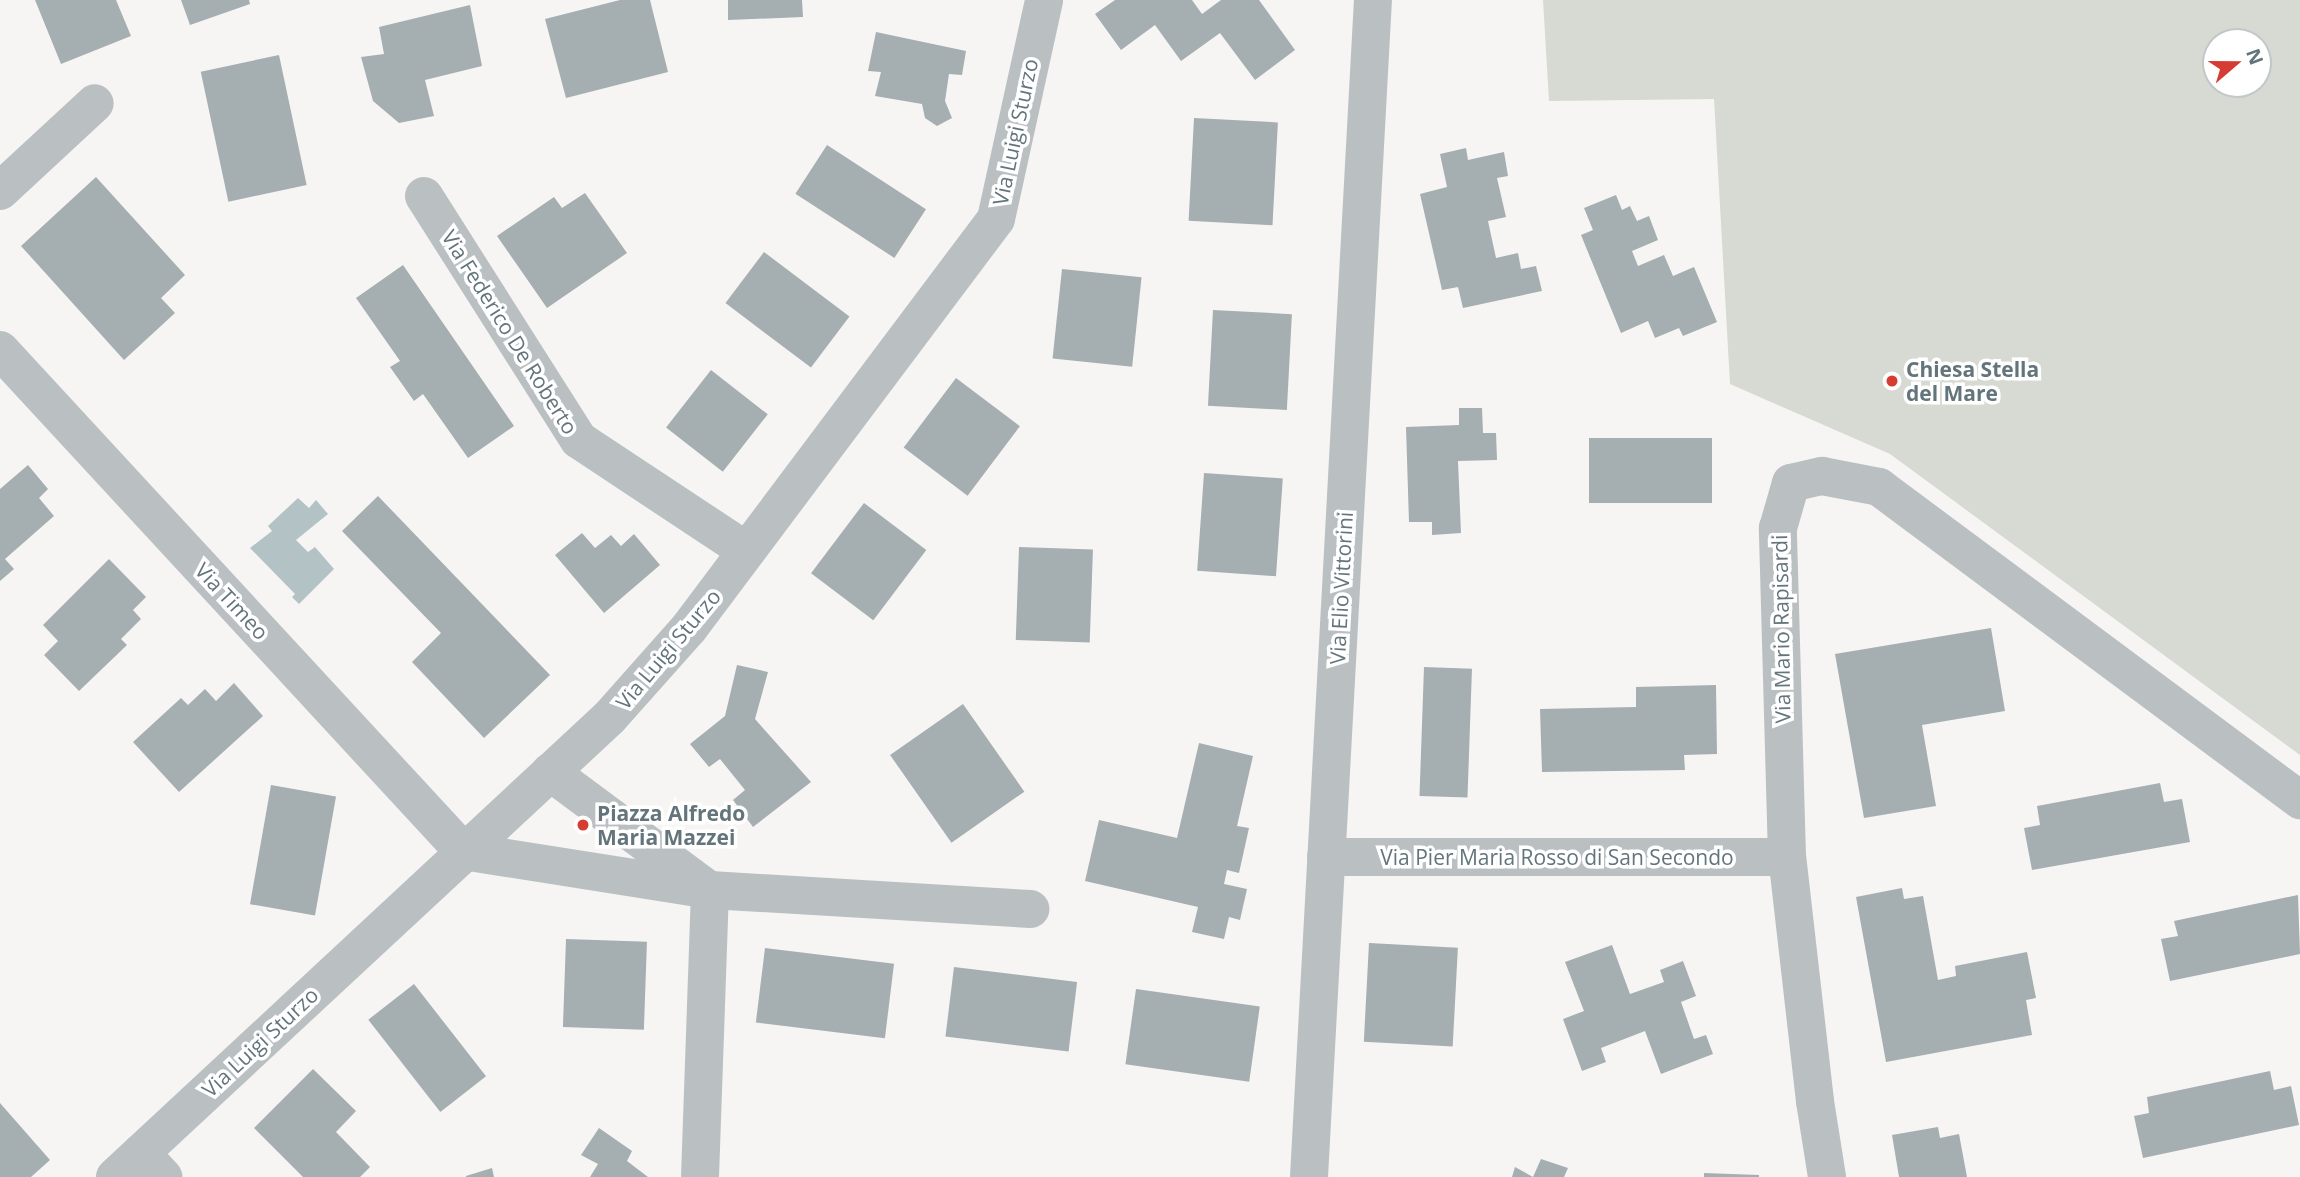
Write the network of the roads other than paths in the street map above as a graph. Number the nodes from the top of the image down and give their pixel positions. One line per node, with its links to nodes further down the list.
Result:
1 (1044, 0): 7 (street, Via Luigi Sturzo)
2 (1373, 0): 11 (street, Via Elio Vittorini)
3 (95, 103): 4 (street)
4 (0, 191)
5 (424, 196): 7 (street, Via Federico De Roberto)
6 (0, 350): 10 (street, Via Timeo)
7 (747, 551): 8 (street, Via Luigi Sturzo)
8 (550, 772): 10 (street, Via Luigi Sturzo); 13 (street)
9 (2300, 800): 12 (street, Via Mario Rapisardi)
10 (463, 852): 13 (street); 15 (street, Via Luigi Sturzo)
11 (1326, 857): 12 (street, Via Pier Maria Rosso di San Secondo); 17 (street, Via Elio Vittorini)
12 (1787, 858): 18 (street, Via Mario Rapisardi)
13 (710, 890): 14 (street); 16 (street)
14 (1030, 909)
15 (140, 1169)
16 (699, 1177)
17 (1309, 1177)
18 (1827, 1177)

